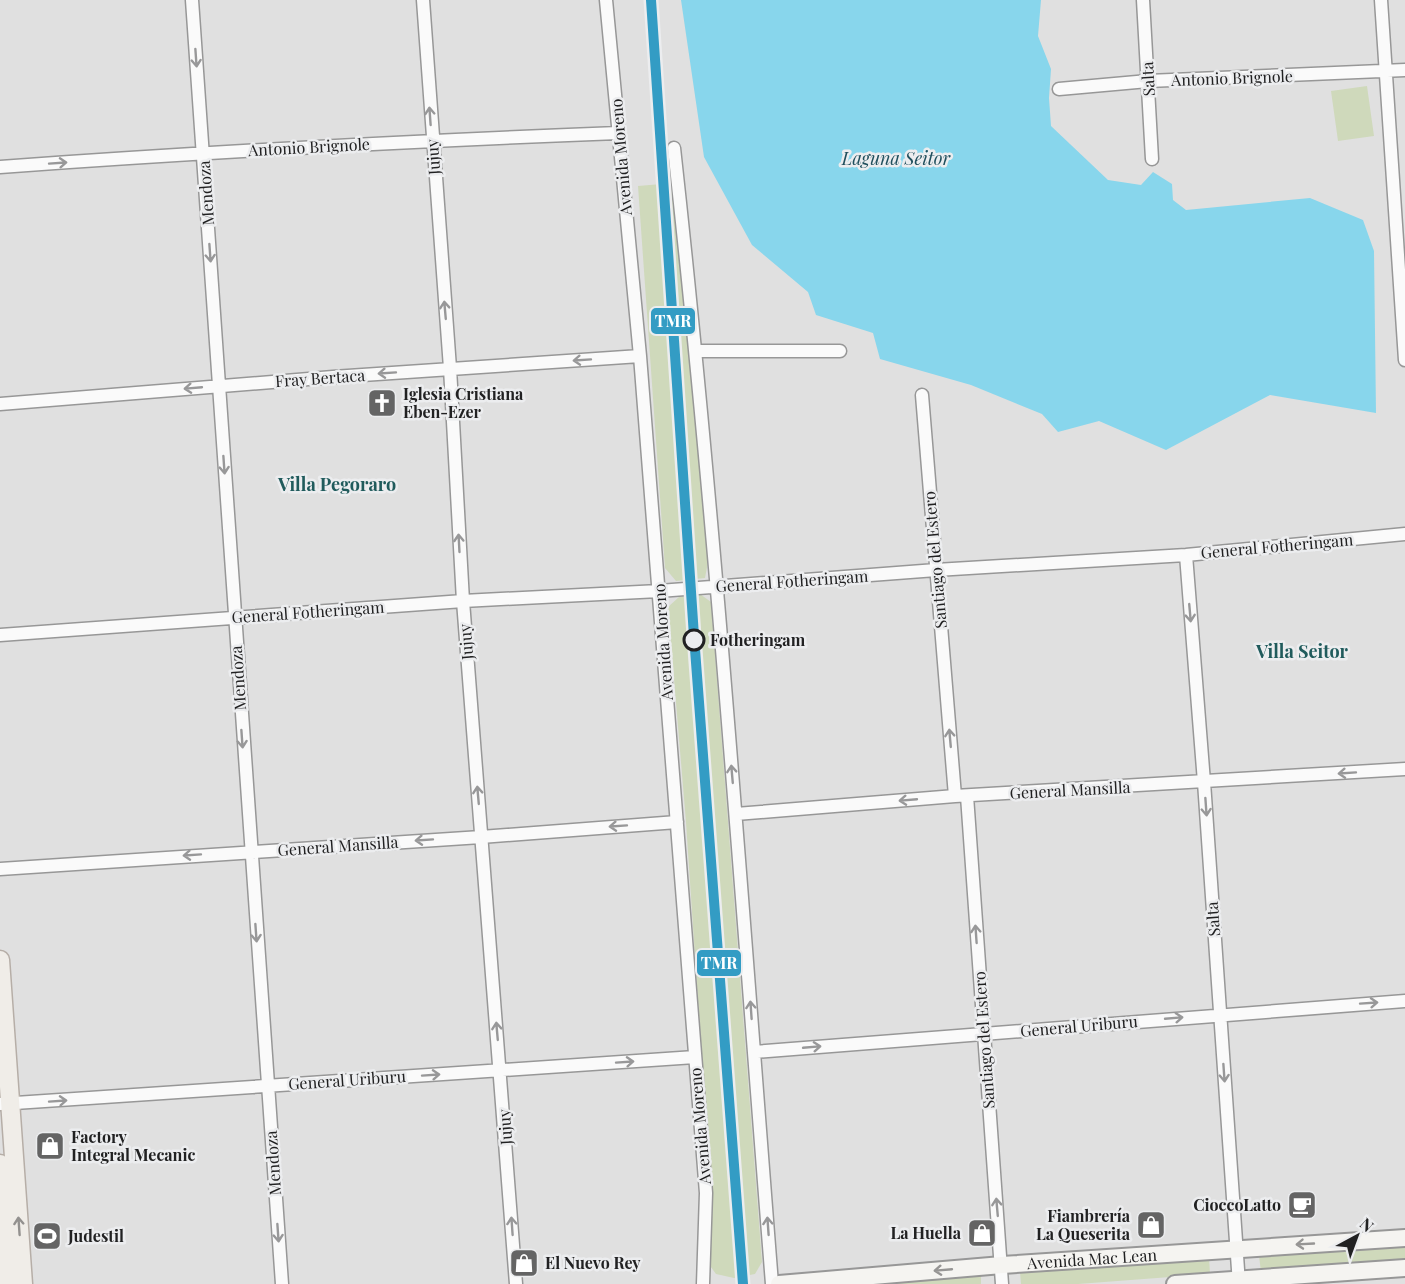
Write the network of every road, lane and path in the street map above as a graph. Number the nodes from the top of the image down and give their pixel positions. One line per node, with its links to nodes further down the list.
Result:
1 (192, 0): 13 (street, Mendoza, one-way to 13)
2 (423, 0): 11 (street, Jujuy, one-way to 2)
3 (606, 0): 10 (street, Avenida Moreno)
4 (1143, 0): 8 (street, Salta)
5 (1381, 0): 7 (street)
6 (1405, 70): 7 (street, Antonio Brignole)
7 (1386, 71): 8 (street, Antonio Brignole); 19 (street)
8 (1148, 81): 9 (street, Antonio Brignole); 14 (street, Salta)
9 (1059, 89)
10 (618, 133): 11 (street, Antonio Brignole); 18 (street, Avenida Moreno)
11 (432, 140): 13 (street, Antonio Brignole); 20 (street, Jujuy, one-way to 11)
12 (674, 148): 16 (street)
13 (203, 152): 15 (street, Antonio Brignole, one-way to 13); 21 (street, Mendoza, one-way to 21)
14 (1152, 159)
15 (0, 167)
16 (697, 351): 17 (street); 27 (street)
17 (840, 351)
18 (640, 356): 20 (street, Fray Bertaca, one-way to 20); 28 (street, Avenida Moreno)
19 (1405, 360)
20 (450, 368): 21 (street, Fray Bertaca, one-way to 21); 29 (street, Jujuy, one-way to 20)
21 (219, 386): 23 (street, Fray Bertaca, one-way to 23); 30 (street, Mendoza, one-way to 30)
22 (921, 395): 26 (street, Santiago del Estero)
23 (0, 404)
24 (1405, 534): 25 (street, General Fotheringam)
25 (1186, 555): 26 (street, General Fotheringam); 33 (street, Salta, one-way to 33)
26 (936, 570): 27 (street, General Fotheringam); 34 (street, Santiago del Estero, one-way to 26)
27 (717, 586): 28 (street, General Fotheringam); 35 (street, one-way to 27)
28 (659, 591): 29 (street, General Fotheringam); 36 (street, Avenida Moreno)
29 (462, 601): 30 (street, General Fotheringam); 37 (street, Jujuy, one-way to 29)
30 (234, 618): 31 (street, General Fotheringam); 38 (street, Mendoza, one-way to 38)
31 (0, 635)
32 (1405, 769): 33 (street, General Mansilla, one-way to 33)
33 (1204, 782): 34 (street, General Mansilla); 42 (street, Salta, one-way to 42)
34 (961, 796): 35 (street, General Mansilla, one-way to 35); 43 (street, Santiago del Estero, one-way to 34)
35 (736, 814): 44 (street, one-way to 35)
36 (677, 822): 37 (street, General Mansilla, one-way to 37); 45 (street, Avenida Moreno)
37 (481, 837): 38 (street, General Mansilla, one-way to 38); 46 (street, Jujuy, one-way to 37)
38 (250, 851): 39 (street, General Mansilla, one-way to 39); 47 (street, Mendoza, one-way to 47)
39 (0, 869)
40 (0, 960): 48 (main road)
41 (1405, 1001): 42 (street, General Uriburu, one-way to 41)
42 (1220, 1014): 43 (street, General Uriburu, one-way to 42); 51 (street, Salta, one-way to 51)
43 (983, 1034): 44 (street, General Uriburu, one-way to 43); 52 (street, Santiago del Estero, one-way to 43)
44 (754, 1052): 60 (street, one-way to 44)
45 (695, 1057): 46 (street, General Uriburu, one-way to 45); 59 (street, Avenida Moreno)
46 (500, 1070): 47 (street, General Uriburu, one-way to 46); 58 (street, Jujuy, one-way to 46)
47 (268, 1085): 48 (street, General Uriburu, one-way to 47); 57 (street, Mendoza, one-way to 57)
48 (5, 1104): 56 (main road, one-way to 48)
49 (0, 1164): 55 (main road)
50 (1405, 1239): 51 (main road, Avenida Mac Lean, one-way to 51)
51 (1237, 1248): 52 (main road, Avenida Mac Lean); 54 (street, Salta)
52 (1002, 1265): 61 (main road, Avenida Mac Lean, one-way to 61); 62 (street, Santiago del Estero)
53 (1405, 1268): 54 (main road)
54 (1239, 1282): 63 (main road)
55 (8, 1284)
56 (23, 1284)
57 (282, 1284)
58 (516, 1284)
59 (703, 1284)
60 (772, 1284)
61 (778, 1284)
62 (1002, 1284)
63 (1175, 1284)

